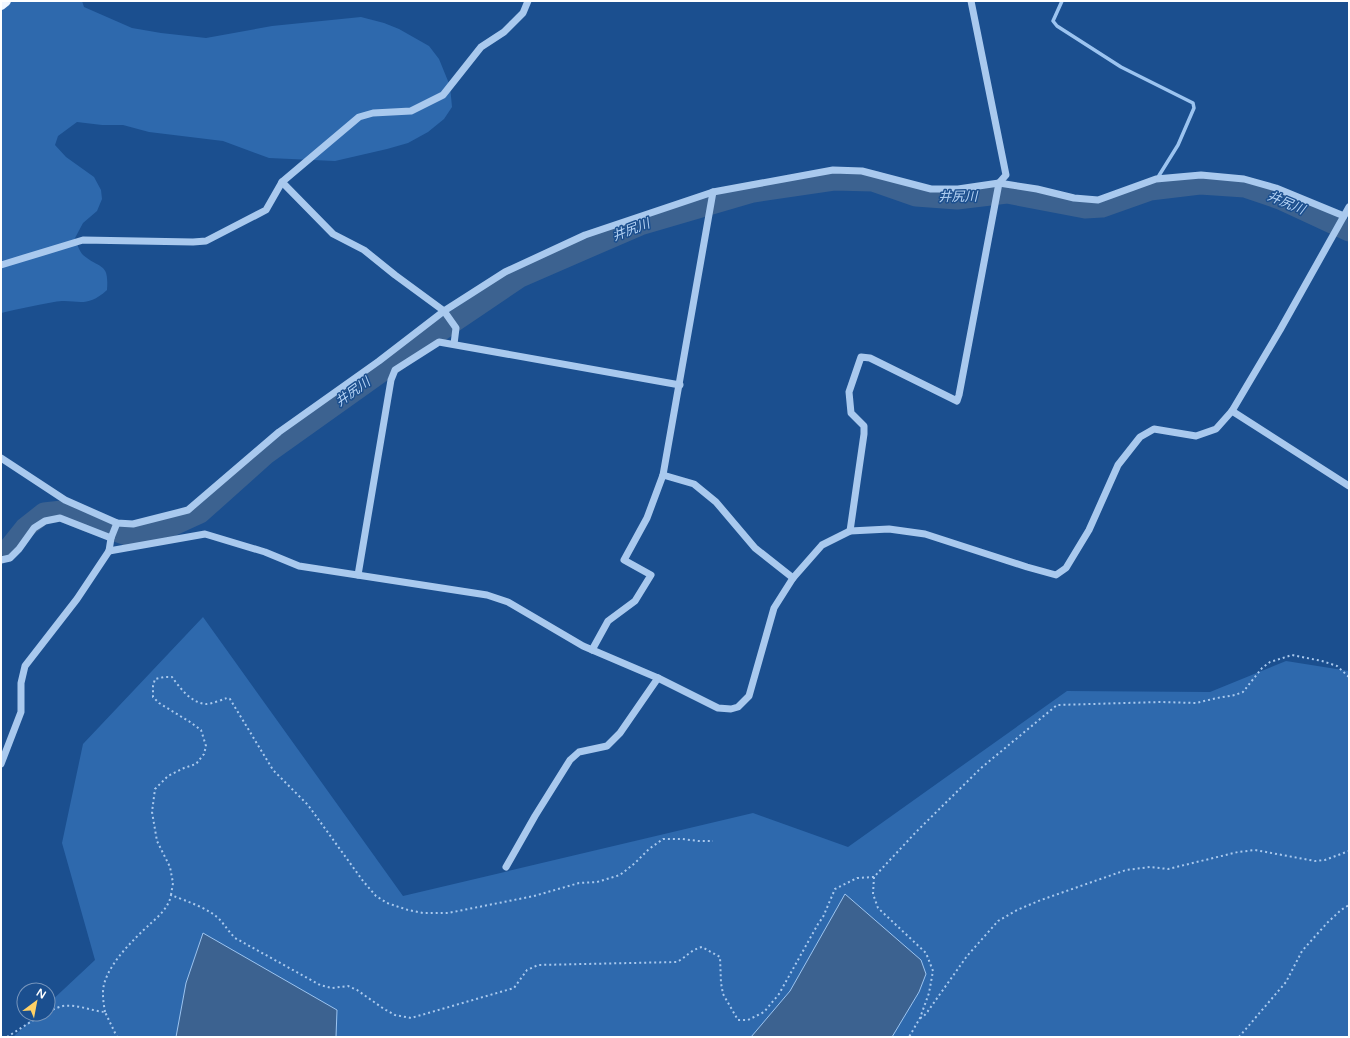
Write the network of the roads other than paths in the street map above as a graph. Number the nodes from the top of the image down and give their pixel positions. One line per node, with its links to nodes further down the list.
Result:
1 (6, 1): 4 (main road)
2 (528, 1): 5 (street)
3 (971, 1): 6 (street)
4 (1, 6)
5 (282, 182): 10 (street); 11 (street)
6 (999, 183): 7 (street); 9 (street); 19 (street)
7 (713, 192): 11 (street); 13 (street)
8 (1349, 207): 9 (street)
9 (1342, 219): 14 (street)
10 (1, 265)
11 (444, 311): 12 (street); 18 (street)
12 (454, 344): 13 (street); 22 (street)
13 (680, 385): 16 (street)
14 (1232, 411): 17 (street); 19 (street)
15 (1, 458): 18 (street)
16 (663, 475): 23 (street); 24 (street)
17 (1349, 486)
18 (114, 531): 20 (street); 21 (street)
19 (850, 531): 23 (street)
20 (108, 551): 22 (street); 26 (street)
21 (1, 560)
22 (358, 575): 24 (street)
23 (793, 578): 25 (street)
24 (592, 650): 25 (street)
25 (658, 678): 27 (street)
26 (1, 764)
27 (506, 867)

